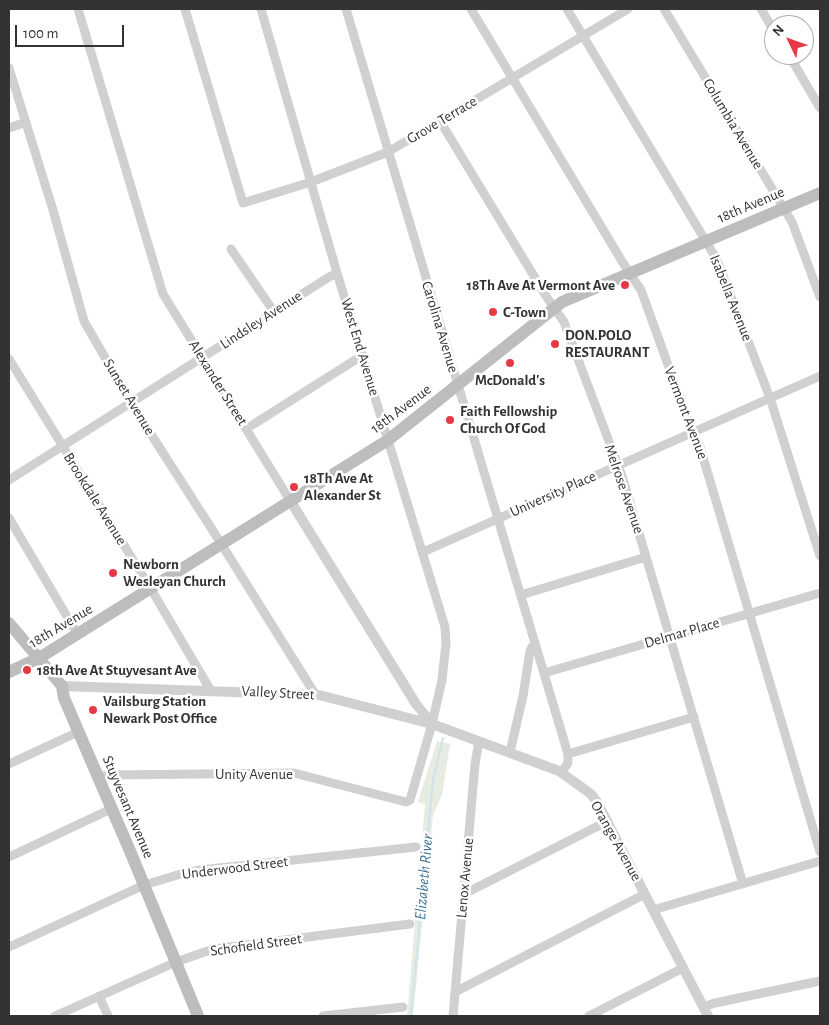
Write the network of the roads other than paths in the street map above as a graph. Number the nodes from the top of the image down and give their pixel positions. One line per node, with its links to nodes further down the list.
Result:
1 (78, 9): 29 (street, Alexander Street)
2 (185, 9): 18 (street, Grove Terrace)
3 (261, 9): 18 (street, West End Avenue)
4 (346, 9): 17 (street, Carolina Avenue)
5 (472, 9): 12 (street, Vermont Avenue)
6 (567, 9): 9 (street, Isabella Avenue)
7 (628, 9): 9 (street, Grove Terrace)
8 (664, 9): 20 (street, Columbia Avenue)
9 (583, 36): 12 (street, Grove Terrace); 21 (street, Isabella Avenue)
10 (795, 65): 13 (street)
11 (9, 68): 15 (street, Sunset Avenue)
12 (513, 78): 14 (street, Grove Terrace); 24 (street, Vermont Avenue)
13 (820, 108)
14 (440, 121): 17 (street, Grove Terrace); 26 (street, Melrose Avenue)
15 (26, 122): 16 (street); 34 (street, Sunset Avenue)
16 (9, 128)
17 (388, 152): 18 (street, Grove Terrace); 32 (street, Carolina Avenue)
18 (311, 182): 23 (street, West End Avenue)
19 (820, 193): 20 (main road, 18th Avenue)
20 (784, 208): 21 (main road, 18th Avenue); 25 (street, Columbia Avenue)
21 (707, 241): 24 (main road, 18th Avenue); 33 (street, Isabella Avenue)
22 (231, 249): 27 (street)
23 (338, 273): 27 (street, Lindsley Avenue); 28 (street, West End Avenue)
24 (630, 273): 26 (main road, 18th Avenue); 36 (street, Vermont Avenue)
25 (820, 297)
26 (555, 307): 32 (main road, 18th Avenue); 39 (street, Melrose Avenue)
27 (274, 312): 29 (street, Lindsley Avenue)
28 (363, 355): 35 (street); 37 (street, West End Avenue)
29 (202, 357): 34 (street, Lindsley Avenue); 35 (street, Alexander Street)
30 (9, 360): 38 (street, Brookdale Avenue)
31 (820, 376): 33 (street, University Place)
32 (458, 386): 37 (main road, 18th Avenue); 43 (street, Carolina Avenue)
33 (770, 398): 36 (street, University Place); 46 (street, Isabella Avenue)
34 (131, 403): 38 (street, Lindsley Avenue); 44 (street, Sunset Avenue)
35 (246, 429): 41 (street, Alexander Street)
36 (694, 432): 39 (street, University Place); 51 (street, Vermont Avenue)
37 (388, 440): 41 (main road, 18th Avenue); 45 (street, West End Avenue)
38 (63, 446): 40 (street, Lindsley Avenue); 48 (street, Brookdale Avenue)
39 (618, 466): 43 (street, University Place); 47 (street, Melrose Avenue)
40 (9, 480)
41 (291, 502): 44 (main road, 18th Avenue); 63 (street, Alexander Street)
42 (9, 518): 53 (street)
43 (498, 519): 45 (street, University Place); 50 (street, Carolina Avenue)
44 (222, 545): 48 (main road, 18th Avenue); 61 (street, Sunset Avenue)
45 (422, 552): 63 (street, West End Avenue)
46 (820, 556)
47 (646, 557): 50 (street); 54 (street, Melrose Avenue)
48 (151, 589): 53 (main road, 18th Avenue); 60 (street, Brookdale Avenue)
49 (820, 593): 51 (street, Delmar Place)
50 (521, 595): 55 (street, Carolina Avenue)
51 (750, 614): 54 (street, Delmar Place); 75 (street, Vermont Avenue)
52 (9, 623): 56 (main road, Stuyvesant Avenue)
53 (78, 635): 56 (main road, 18th Avenue)
54 (670, 637): 58 (street, Delmar Place); 62 (street, Melrose Avenue)
55 (536, 645): 58 (street, Carolina Avenue); 66 (street)
56 (39, 658): 57 (main road, 18th Avenue); 59 (main road, Stuyvesant Avenue)
57 (9, 672)
58 (544, 673): 67 (street, Carolina Avenue)
59 (62, 686): 60 (street, Valley Street); 64 (main road, Stuyvesant Avenue)
60 (211, 690): 61 (street, Valley Street)
61 (315, 694): 63 (street, Valley Street)
62 (694, 717): 67 (street); 78 (street, Melrose Avenue)
63 (432, 724): 65 (street, Orange Avenue); 71 (street, West End Avenue)
64 (78, 732): 68 (street); 70 (main road, Stuyvesant Avenue)
65 (479, 741): 66 (street, Orange Avenue); 80 (street, Lenox Avenue)
66 (510, 752): 69 (street, Orange Avenue)
67 (568, 754): 69 (street)
68 (9, 764)
69 (562, 772): 73 (street, Orange Avenue)
70 (97, 777): 71 (street, Unity Avenue); 72 (main road, Stuyvesant Avenue)
71 (408, 802)
72 (111, 809): 76 (street); 79 (main road, Stuyvesant Avenue)
73 (608, 821): 80 (street); 81 (street, Orange Avenue)
74 (416, 847): 79 (street, Underwood Street)
75 (820, 852)
76 (9, 857)
77 (820, 861): 78 (street)
78 (743, 884): 82 (street)
79 (144, 885): 84 (street, Underwood Street); 85 (main road, Stuyvesant Avenue)
80 (464, 894): 88 (street, Lenox Avenue)
81 (645, 894): 82 (street, Orange Avenue); 88 (street)
82 (654, 910): 86 (street, Orange Avenue)
83 (410, 924): 85 (street, Schofield Street)
84 (9, 947)
85 (176, 962): 89 (street, Schofield Street); 94 (main road, Stuyvesant Avenue)
86 (683, 968): 91 (street, Orange Avenue); 97 (street)
87 (820, 981): 91 (street)
88 (455, 992): 96 (street, Lenox Avenue)
89 (99, 996): 92 (street, Schofield Street); 93 (street)
90 (403, 1007): 95 (street)
91 (706, 1012)
92 (55, 1016)
93 (108, 1016)
94 (198, 1016)
95 (322, 1016)
96 (452, 1016)
97 (590, 1016)

